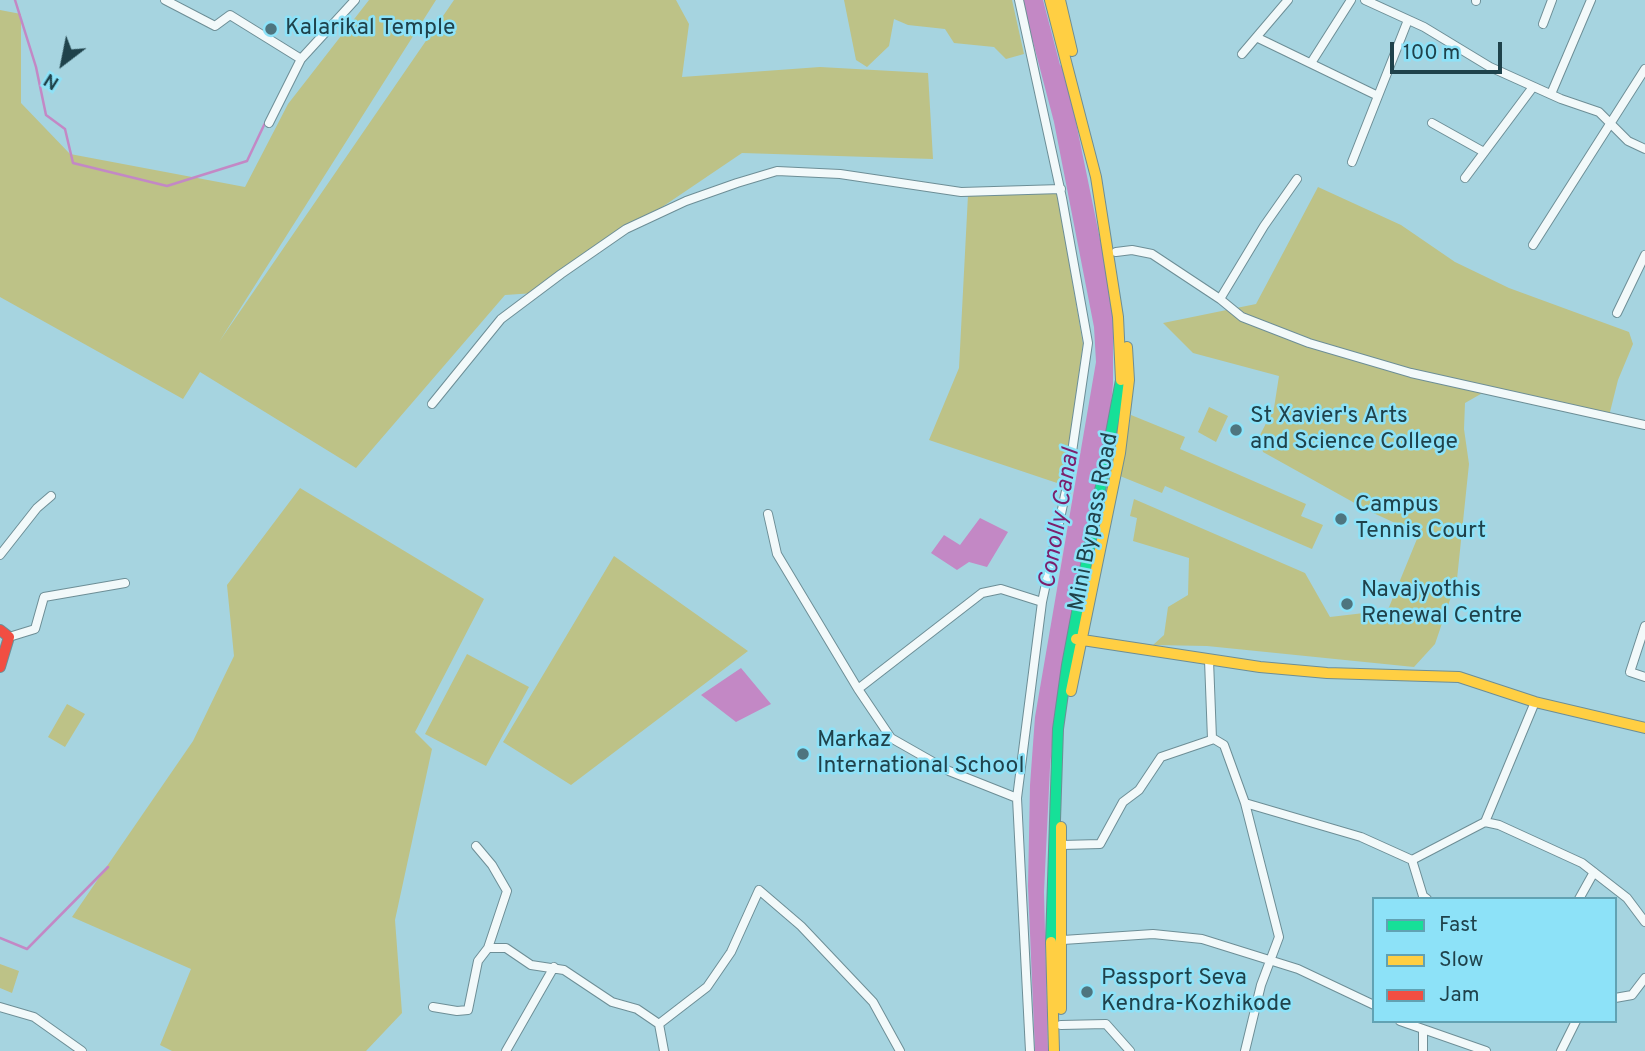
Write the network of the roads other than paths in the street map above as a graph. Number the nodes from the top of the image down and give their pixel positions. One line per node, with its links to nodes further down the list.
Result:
1 (165, 0): 15 (street)
2 (355, 0): 15 (street)
3 (1019, 0): 29 (street)
4 (1050, 0): 44 (main road, Mini Bypass Road)
5 (1060, 0): 31 (main road, Mini Bypass Road)
6 (1287, 0): 13 (street)
7 (1351, 0): 16 (street)
8 (1365, 0): 11 (street)
9 (1552, 0): 12 (street)
10 (1591, 0): 19 (street)
11 (1408, 20): 18 (street); 20 (street)
12 (1543, 24)
13 (1258, 38): 14 (street); 16 (street)
14 (1242, 54)
15 (301, 59): 23 (street)
16 (1311, 63): 20 (street)
17 (1645, 69): 22 (street)
18 (1533, 86): 19 (street); 25 (street)
19 (1551, 94): 22 (street)
20 (1378, 96): 26 (street)
21 (1432, 123): 25 (street)
22 (1610, 123): 24 (street); 30 (street)
23 (268, 124)
24 (1645, 149)
25 (1484, 152): 27 (street)
26 (1352, 162)
27 (1465, 178)
28 (1297, 179): 33 (street)
29 (1060, 189): 35 (street); 41 (street)
30 (1533, 245)
31 (1116, 252): 33 (street); 44 (main road, Mini Bypass Road)
32 (1645, 255): 34 (street)
33 (1220, 299): 36 (street)
34 (1617, 313)
35 (432, 404)
36 (1645, 425)
37 (51, 496): 39 (street)
38 (768, 514): 48 (street)
39 (0, 555)
40 (125, 583): 43 (street)
41 (1042, 602): 48 (street); 52 (street)
42 (1644, 632): 47 (street)
43 (5, 634): 46 (main road)
44 (1077, 639): 45 (main road); 55 (main road, Mini Bypass Road); 81 (main road, Mini Bypass Road)
45 (1209, 660): 49 (main road); 51 (street)
46 (0, 667)
47 (1645, 677)
48 (858, 689): 52 (street)
49 (1535, 702): 50 (main road); 54 (street)
50 (1645, 728)
51 (1212, 739): 53 (street); 55 (street)
52 (1017, 798): 80 (street)
53 (1245, 803): 57 (street); 64 (street)
54 (1485, 822): 57 (street); 58 (street)
55 (1062, 845): 62 (main road, Mini Bypass Road)
56 (476, 846): 63 (street)
57 (1412, 860): 59 (street)
58 (1594, 872): 60 (street); 61 (street)
59 (1425, 897)
60 (1580, 897)
61 (1645, 922)
62 (1063, 940): 64 (street); 74 (main road, Mini Bypass Road)
63 (488, 948): 65 (street); 70 (street)
64 (1270, 960): 68 (street); 84 (street)
65 (554, 967): 73 (street); 77 (street)
66 (1645, 978): 67 (street)
67 (1617, 998)
68 (1372, 1004)
69 (0, 1007): 76 (street)
70 (433, 1007)
71 (1405, 1023): 75 (street)
72 (1575, 1023): 87 (street)
73 (659, 1024): 78 (street); 79 (street)
74 (1061, 1025): 82 (main road, Mini Bypass Road); 83 (street)
75 (1423, 1030): 85 (street); 86 (street)
76 (82, 1051)
77 (506, 1051)
78 (664, 1051)
79 (900, 1051)
80 (1030, 1051)
81 (1054, 1051)
82 (1062, 1051)
83 (1130, 1051)
84 (1244, 1051)
85 (1423, 1051)
86 (1486, 1051)
87 (1561, 1051)

